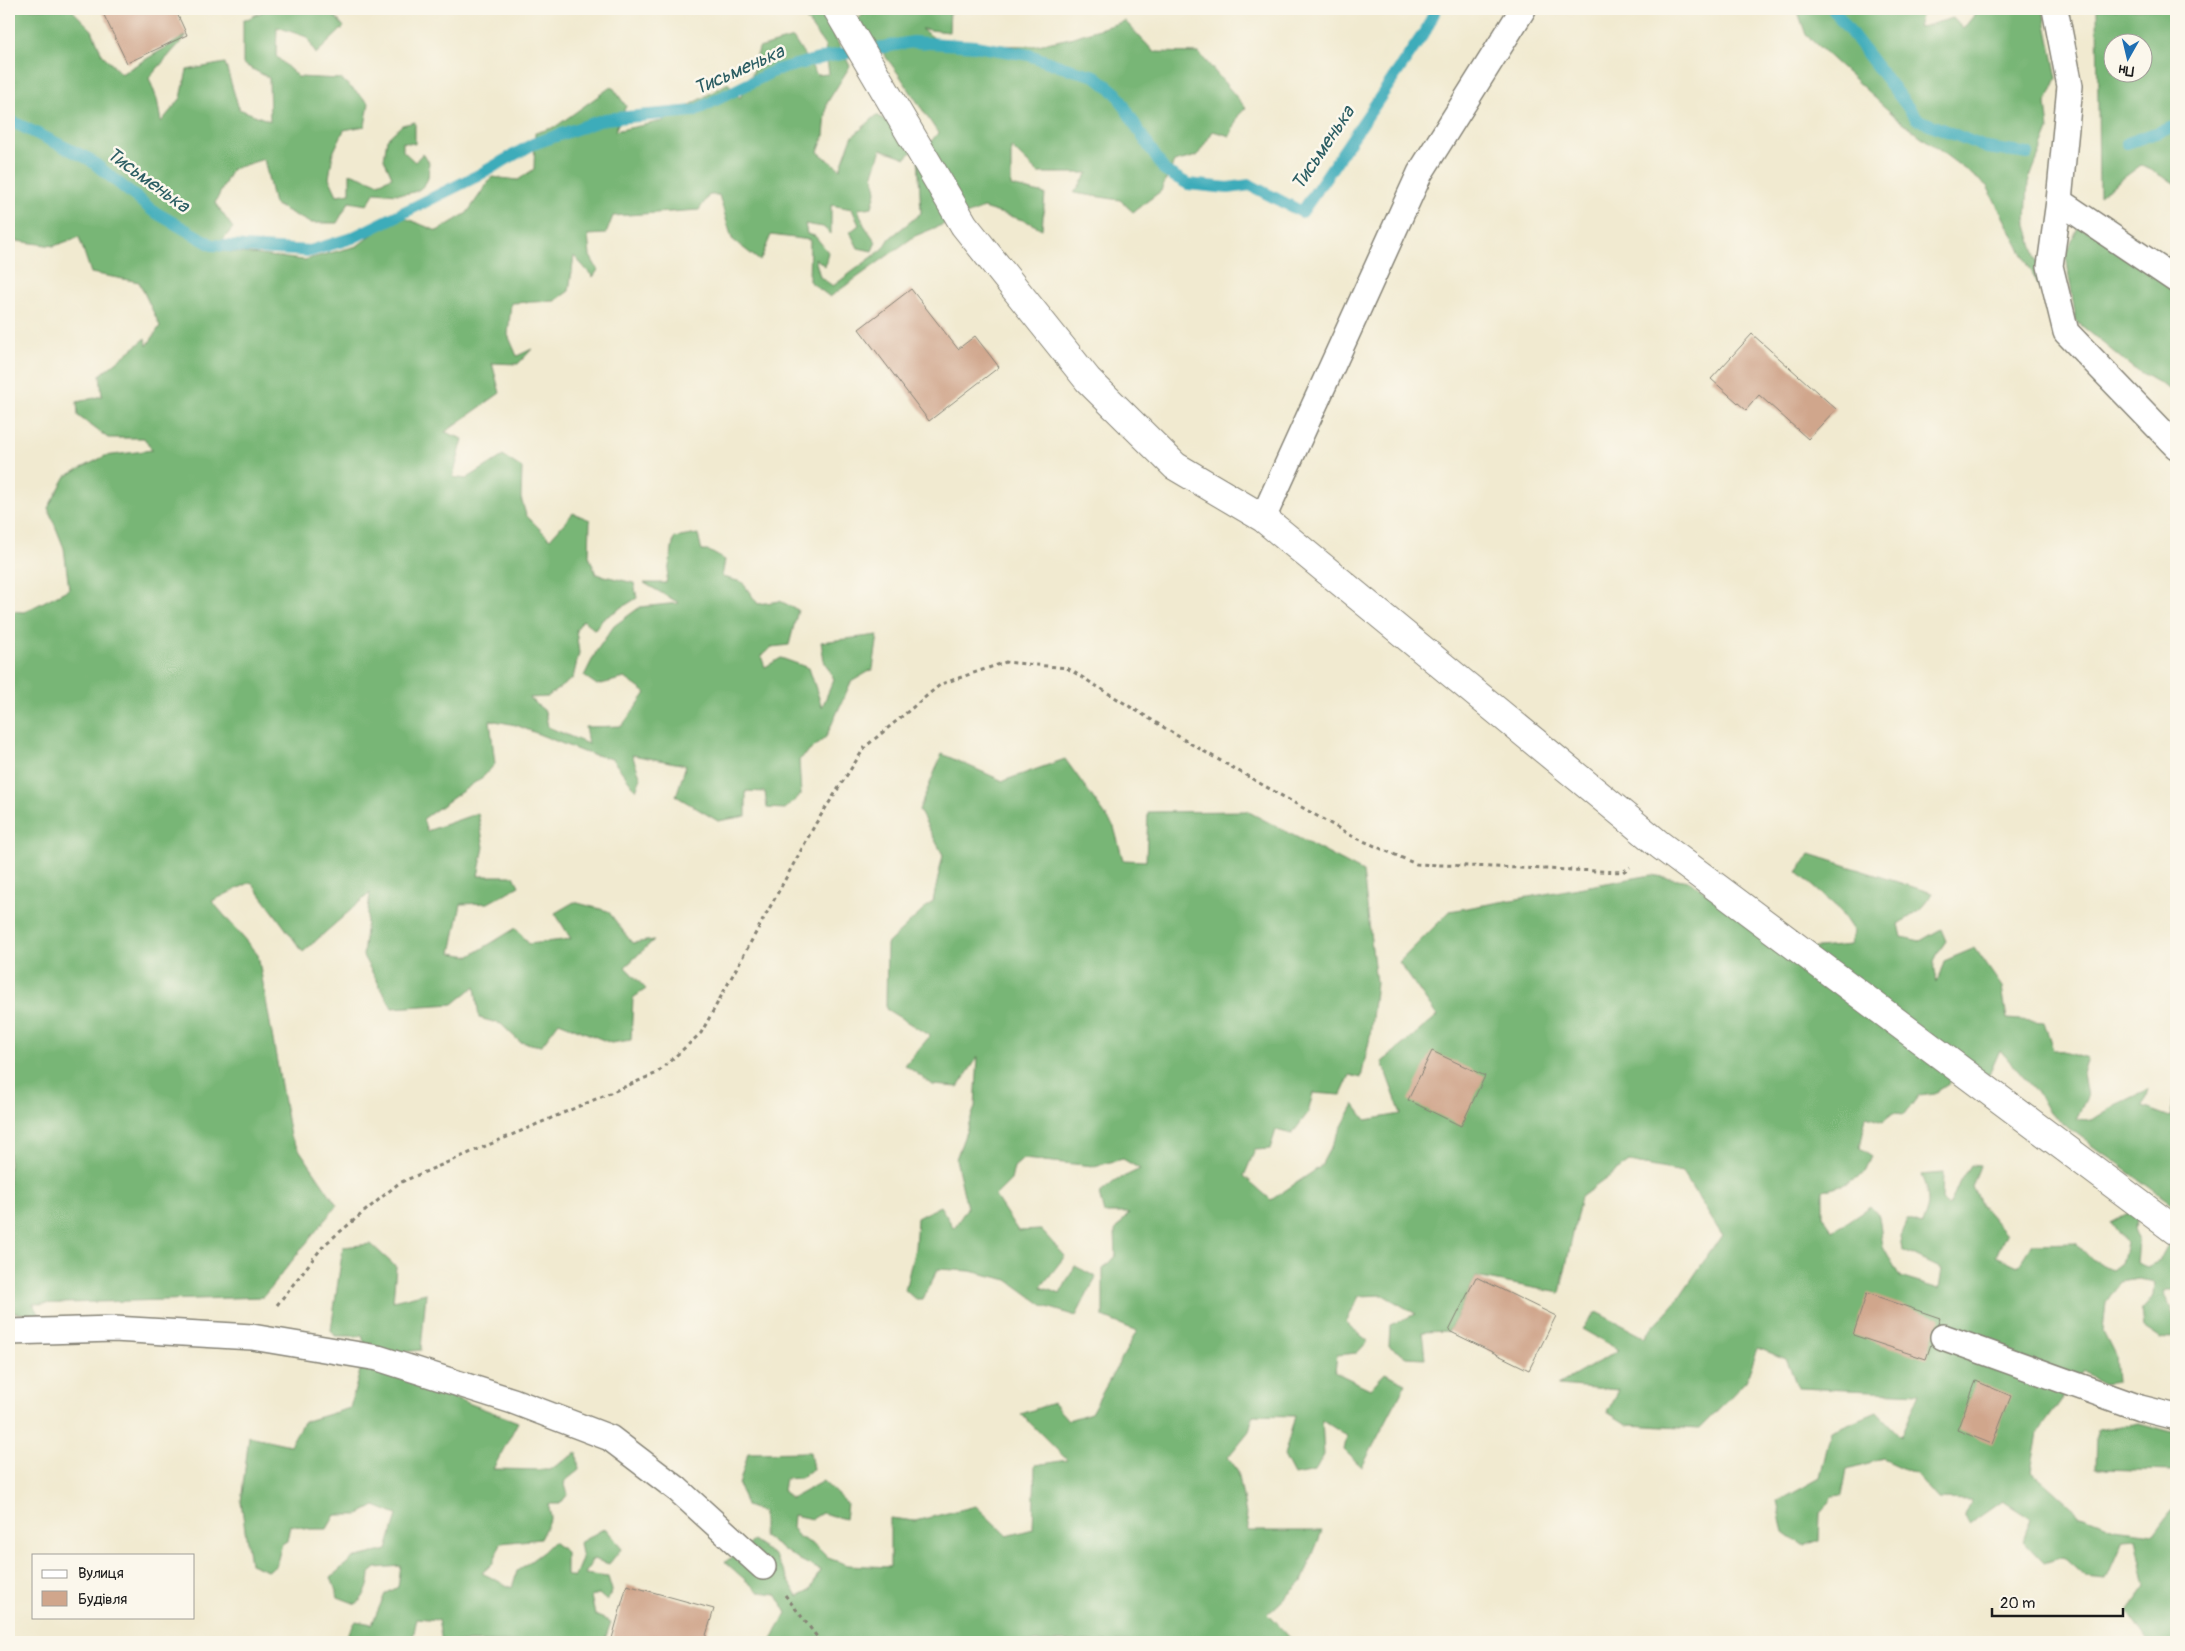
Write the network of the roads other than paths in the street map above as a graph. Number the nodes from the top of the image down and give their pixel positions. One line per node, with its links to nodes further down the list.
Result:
1 (1523, 9): 7 (lane)
2 (2055, 9): 4 (lane)
3 (841, 14): 7 (street)
4 (2059, 201): 5 (lane); 6 (lane)
5 (2176, 280)
6 (2176, 446)
7 (1263, 518): 8 (street)
8 (2176, 1232)
9 (9, 1332): 12 (lane)
10 (1944, 1337): 11 (lane)
11 (2176, 1417)
12 (763, 1567)

